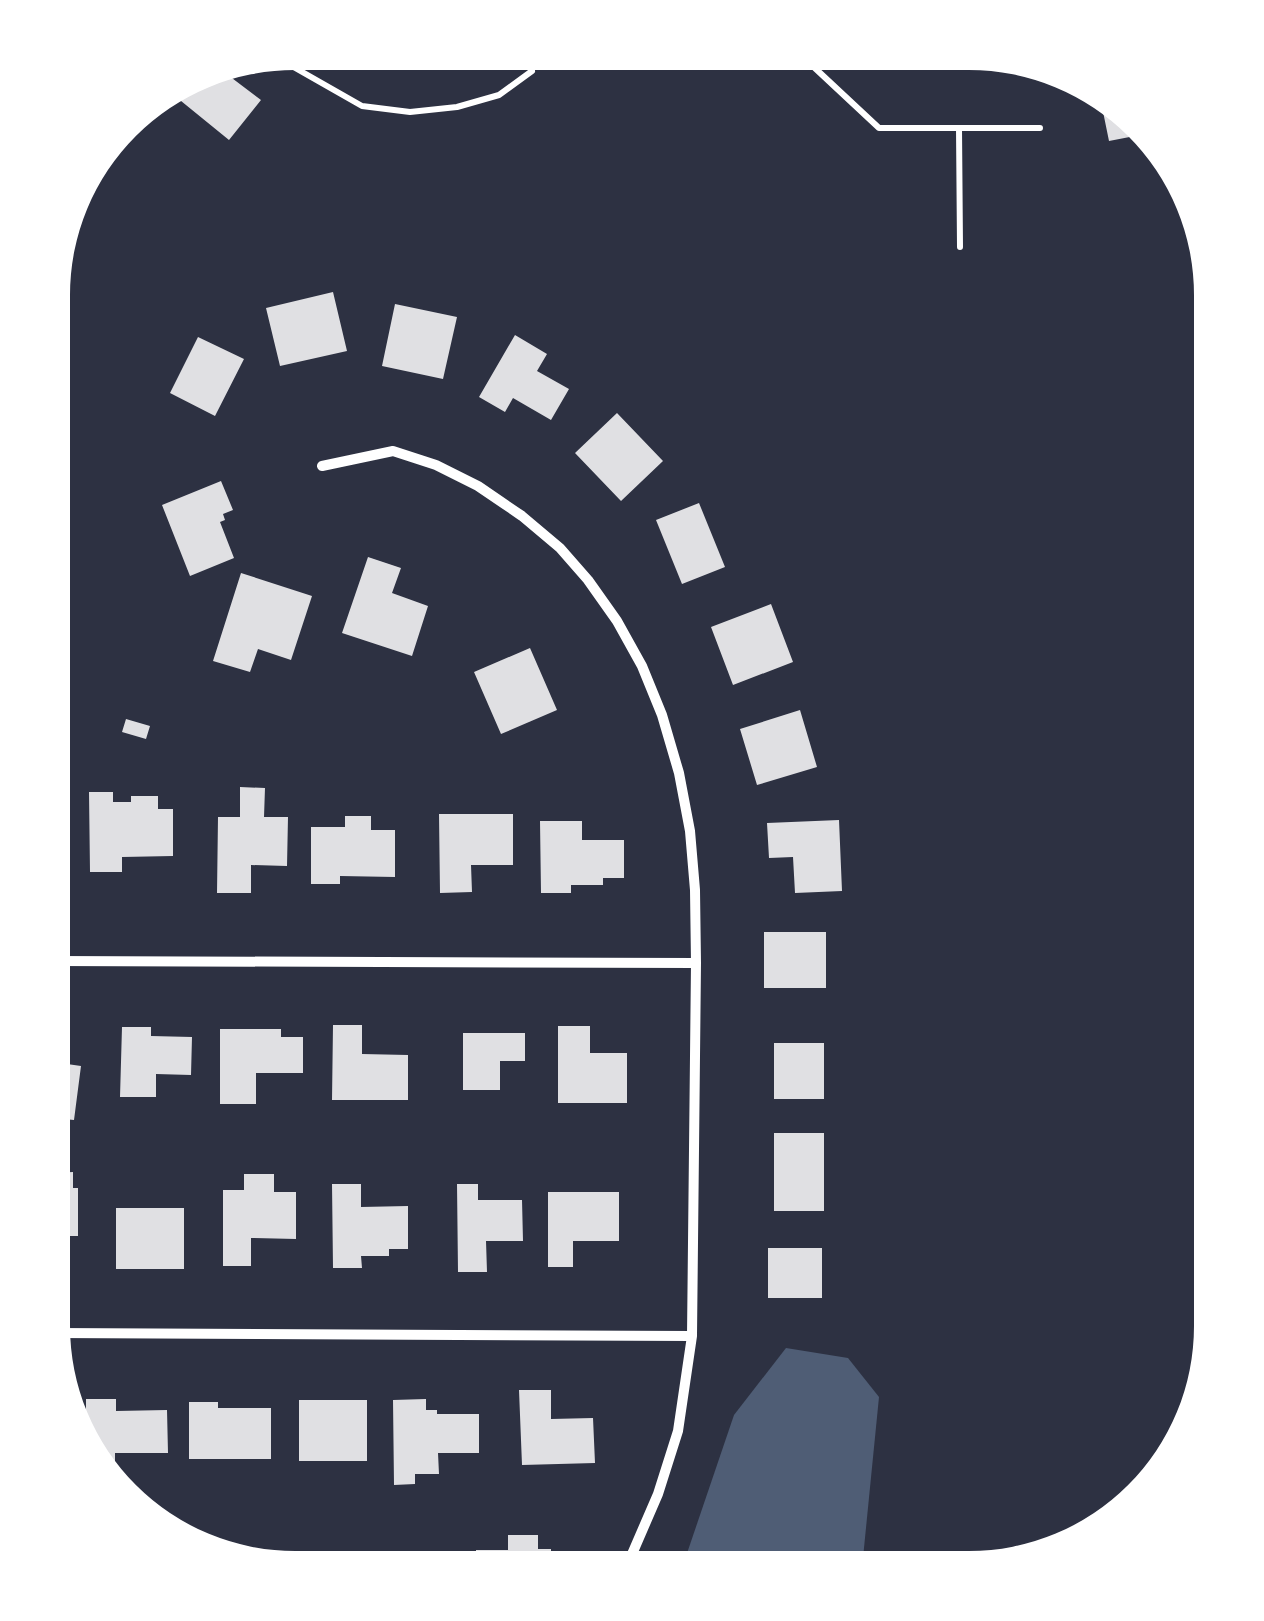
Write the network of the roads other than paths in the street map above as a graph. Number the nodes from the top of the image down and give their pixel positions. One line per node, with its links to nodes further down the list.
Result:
1 (300, 70): 2 (lane)
2 (532, 70)
3 (815, 70): 4 (lane)
4 (959, 128): 5 (lane); 6 (lane)
5 (1040, 128)
6 (960, 247)
7 (322, 466): 9 (street)
8 (70, 961): 9 (street)
9 (696, 963): 11 (street)
10 (70, 1333): 11 (street)
11 (692, 1336): 12 (street)
12 (633, 1551)

